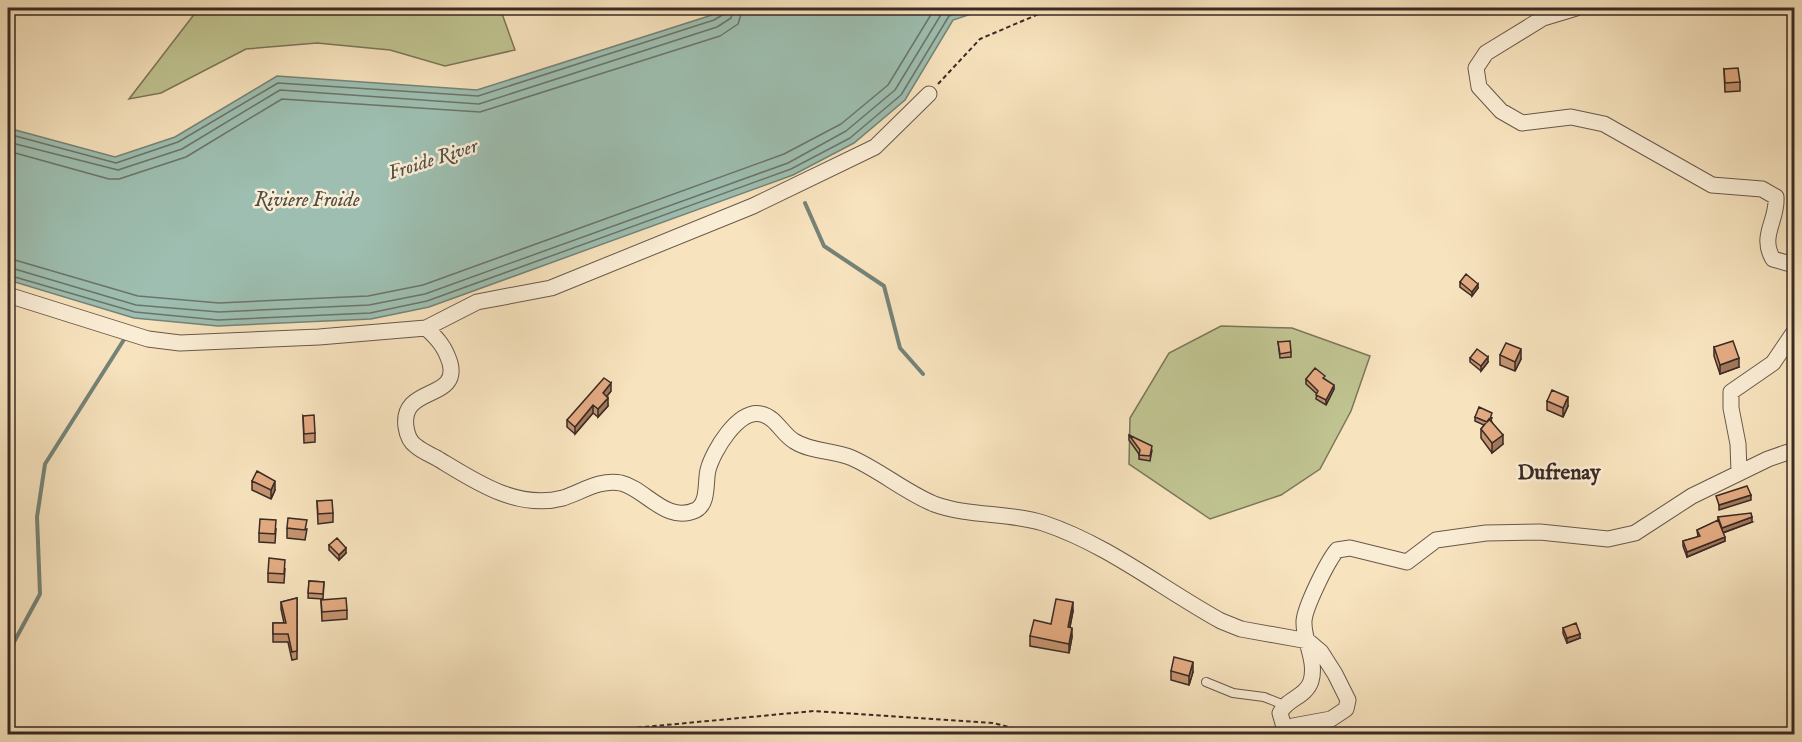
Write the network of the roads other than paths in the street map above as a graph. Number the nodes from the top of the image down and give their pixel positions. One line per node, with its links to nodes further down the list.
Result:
1 (1576, 8): 3 (street)
2 (929, 94): 5 (street)
3 (1794, 265)
4 (8, 295): 5 (street)
5 (426, 328): 9 (street)
6 (1794, 332): 8 (street)
7 (1794, 450): 8 (street)
8 (1739, 472): 9 (street)
9 (1308, 640): 11 (street); 12 (street)
10 (1206, 682): 11 (lane)
11 (1284, 705): 12 (street)
12 (1287, 735)

